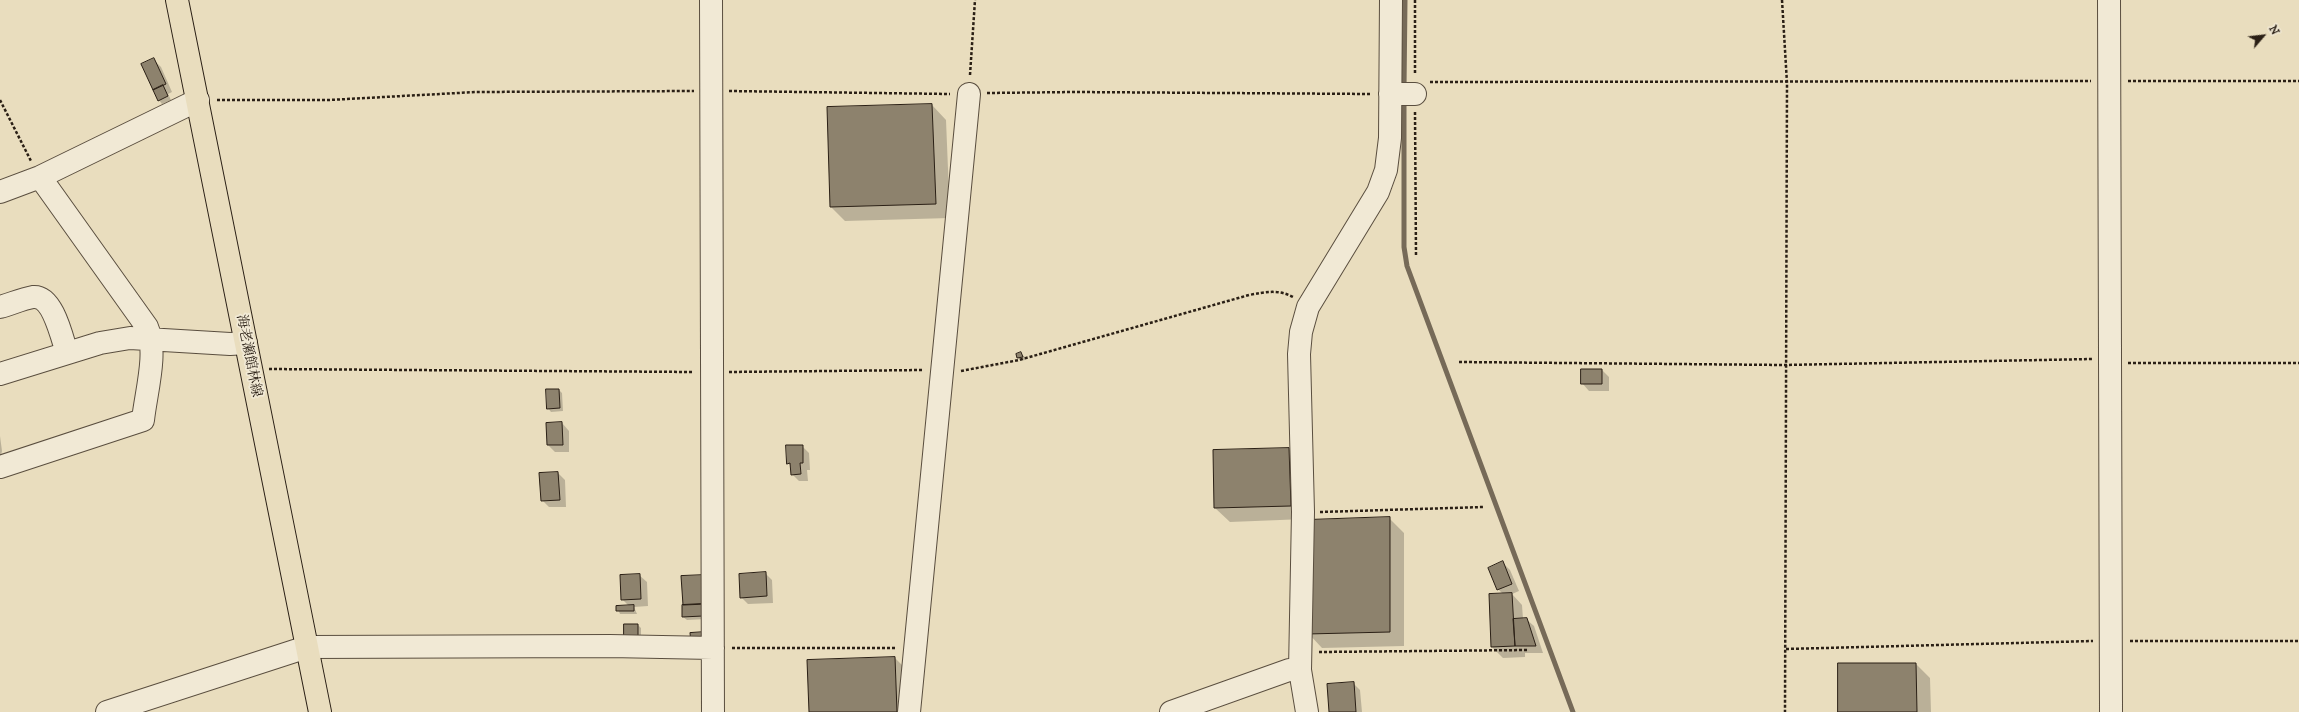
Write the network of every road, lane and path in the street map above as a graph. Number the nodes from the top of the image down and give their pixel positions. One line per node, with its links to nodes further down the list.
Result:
1 (177, 0): 15 (main road, 海老瀬館林線)
2 (711, 0): 11 (street)
3 (975, 0): 13 (path)
4 (1391, 0): 12 (street)
5 (1415, 0): 12 (path)
6 (1782, 0): 10 (path)
7 (2109, 0): 9 (street)
8 (2299, 80): 9 (path)
9 (2110, 81): 10 (path); 25 (street)
10 (1787, 83): 12 (path); 27 (path)
11 (710, 91): 13 (path); 15 (path); 30 (street)
12 (1406, 92): 13 (path); 18 (path); 20 (street)
13 (969, 94): 29 (street)
14 (0, 100): 16 (path)
15 (198, 100): 16 (street); 22 (main road, 海老瀬館林線)
16 (40, 177): 17 (street); 21 (street)
17 (0, 192)
18 (1416, 256)
19 (0, 307): 23 (street)
20 (1308, 307): 29 (path); 34 (street)
21 (152, 338): 22 (street); 23 (street); 32 (street)
22 (246, 342): 28 (main road, 海老瀬館林線)
23 (67, 352): 31 (street)
24 (1459, 362): 27 (path)
25 (2110, 362): 26 (path); 27 (path); 35 (street)
26 (2299, 363)
27 (1784, 365): 41 (path)
28 (251, 369): 30 (path); 37 (main road, 海老瀬館林線)
29 (943, 370): 30 (path); 39 (street)
30 (712, 372): 38 (street)
31 (0, 374)
32 (0, 467)
33 (1484, 507): 34 (path)
34 (1302, 512): 42 (street)
35 (2111, 641): 36 (path); 41 (path); 50 (street)
36 (2299, 641)
37 (307, 647): 38 (street); 43 (street); 44 (main road, 海老瀬館林線)
38 (713, 648): 39 (path); 45 (street)
39 (914, 648): 46 (street)
40 (1528, 650): 42 (path)
41 (1786, 650): 49 (path)
42 (1300, 661): 47 (street); 48 (street)
43 (107, 712)
44 (320, 712)
45 (713, 712)
46 (909, 712)
47 (1171, 712)
48 (1307, 712)
49 (1785, 712)
50 (2111, 712)

